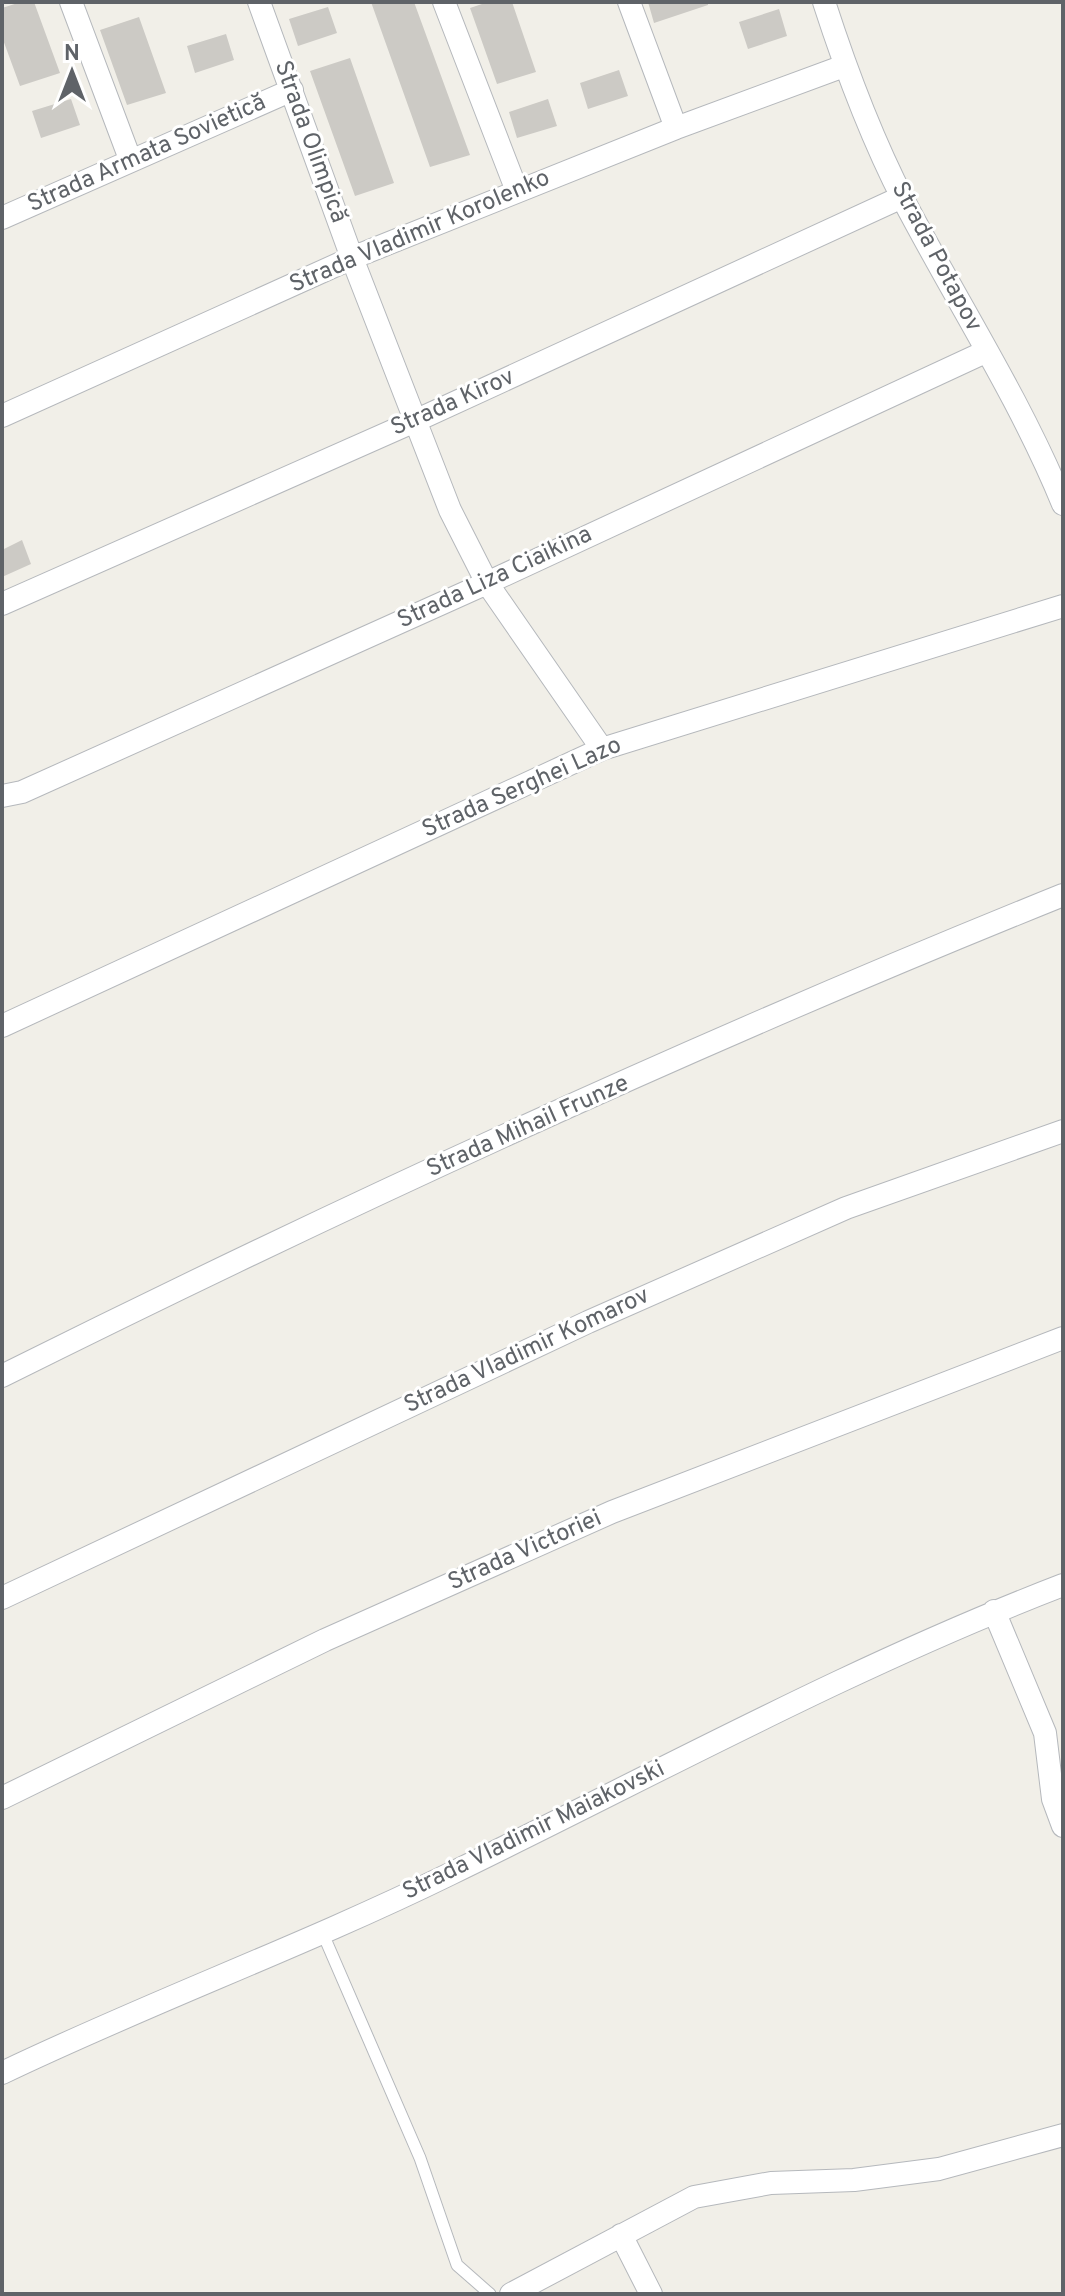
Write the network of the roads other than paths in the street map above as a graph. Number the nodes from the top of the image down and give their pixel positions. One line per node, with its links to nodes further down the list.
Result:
1 (71, 2): 9 (street)
2 (259, 2): 7 (street, Strada Olimpică)
3 (444, 2): 10 (street)
4 (629, 2): 8 (street)
5 (824, 2): 6 (street, Strada Potapov)
6 (844, 66): 8 (street, Strada Vladimir Korolenko); 11 (street, Strada Potapov)
7 (292, 90): 9 (street, Strada Armata Sovietică); 13 (street, Strada Olimpică)
8 (676, 128): 10 (street, Strada Vladimir Korolenko)
9 (130, 159): 12 (street, Strada Armata Sovietică)
10 (517, 191): 13 (street, Strada Vladimir Korolenko)
11 (902, 197): 14 (street, Strada Potapov); 16 (street, Strada Kirov)
12 (2, 218)
13 (352, 258): 15 (street, Strada Vladimir Korolenko); 16 (street, Strada Olimpică)
14 (985, 352): 17 (street, Strada Potapov); 18 (street, Strada Liza Ciaikina)
15 (2, 416)
16 (415, 421): 18 (street, Strada Olimpică); 19 (street, Strada Kirov)
17 (1063, 504)
18 (487, 583): 21 (street, Strada Olimpică); 22 (street, Strada Liza Ciaikina)
19 (2, 604)
20 (1063, 606): 21 (street, Strada Serghei Lazo)
21 (602, 749): 24 (street, Strada Serghei Lazo)
22 (2, 796)
23 (1063, 895): 27 (street, Strada Mihail Frunze)
24 (2, 1026)
25 (1063, 1131): 29 (street, Strada Vladimir Komarov)
26 (1063, 1338): 31 (street, Strada Victoriei)
27 (2, 1376)
28 (1063, 1585): 30 (street, Strada Vladimir Maiakovski)
29 (2, 1598)
30 (994, 1611): 32 (street); 33 (street, Strada Vladimir Maiakovski)
31 (2, 1798)
32 (1063, 1826)
33 (323, 1934): 34 (street, Strada Vladimir Maiakovski); 37 (lane)
34 (2, 2073)
35 (1063, 2135): 36 (street)
36 (621, 2235): 38 (street); 39 (street)
37 (490, 2294)
38 (511, 2294)
39 (651, 2294)

